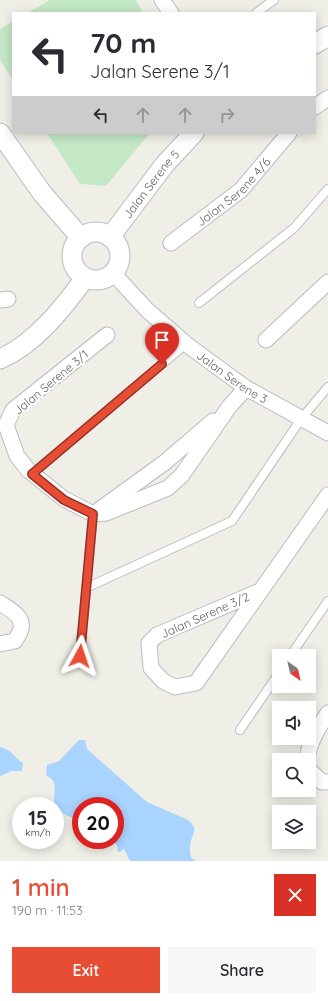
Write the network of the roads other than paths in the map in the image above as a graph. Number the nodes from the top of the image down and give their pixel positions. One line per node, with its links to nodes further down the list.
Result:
1 (162, 0): 3 (street)
2 (274, 0): 4 (lane)
3 (170, 12)
4 (257, 12)
5 (328, 36): 6 (street)
6 (316, 43)
7 (328, 98): 8 (street)
8 (316, 106)
9 (0, 133): 14 (street)
10 (193, 134): 13 (street, Jalan Serene 5)
11 (288, 134): 15 (street, Jalan Serene 4/6)
12 (328, 190): 19 (lane)
13 (110, 237): 14 (street); 16 (street)
14 (81, 238): 17 (street)
15 (171, 243)
16 (113, 273): 17 (street); 22 (street, Jalan Serene 3)
17 (85, 278): 23 (street)
18 (328, 282): 21 (street)
19 (199, 303)
20 (107, 335): 29 (street, Jalan Serene 3/1)
21 (266, 340)
22 (186, 344): 25 (street, Jalan Serene 3); 29 (lane)
23 (0, 359)
24 (328, 387): 27 (lane)
25 (246, 388): 26 (street); 27 (street, Jalan Serene 3)
26 (229, 407): 31 (street); 31 (street)
27 (301, 419): 28 (street, Jalan Serene 3); 32 (lane)
28 (328, 433)
29 (32, 474): 31 (street, Jalan Serene 3/1)
30 (328, 495): 33 (street, Jalan Serene 3/2)
31 (93, 514): 32 (lane)
32 (86, 588): 38 (lane)
33 (260, 591): 33 (street, Jalan Serene 3/2)
34 (328, 601): 37 (lane)
35 (0, 603): 36 (street)
36 (0, 644)
37 (295, 649)
38 (80, 656)
39 (272, 683): 41 (lane)
40 (328, 713): 42 (street)
41 (240, 730)
42 (308, 753)
43 (316, 776): 44 (street)
44 (328, 782)

